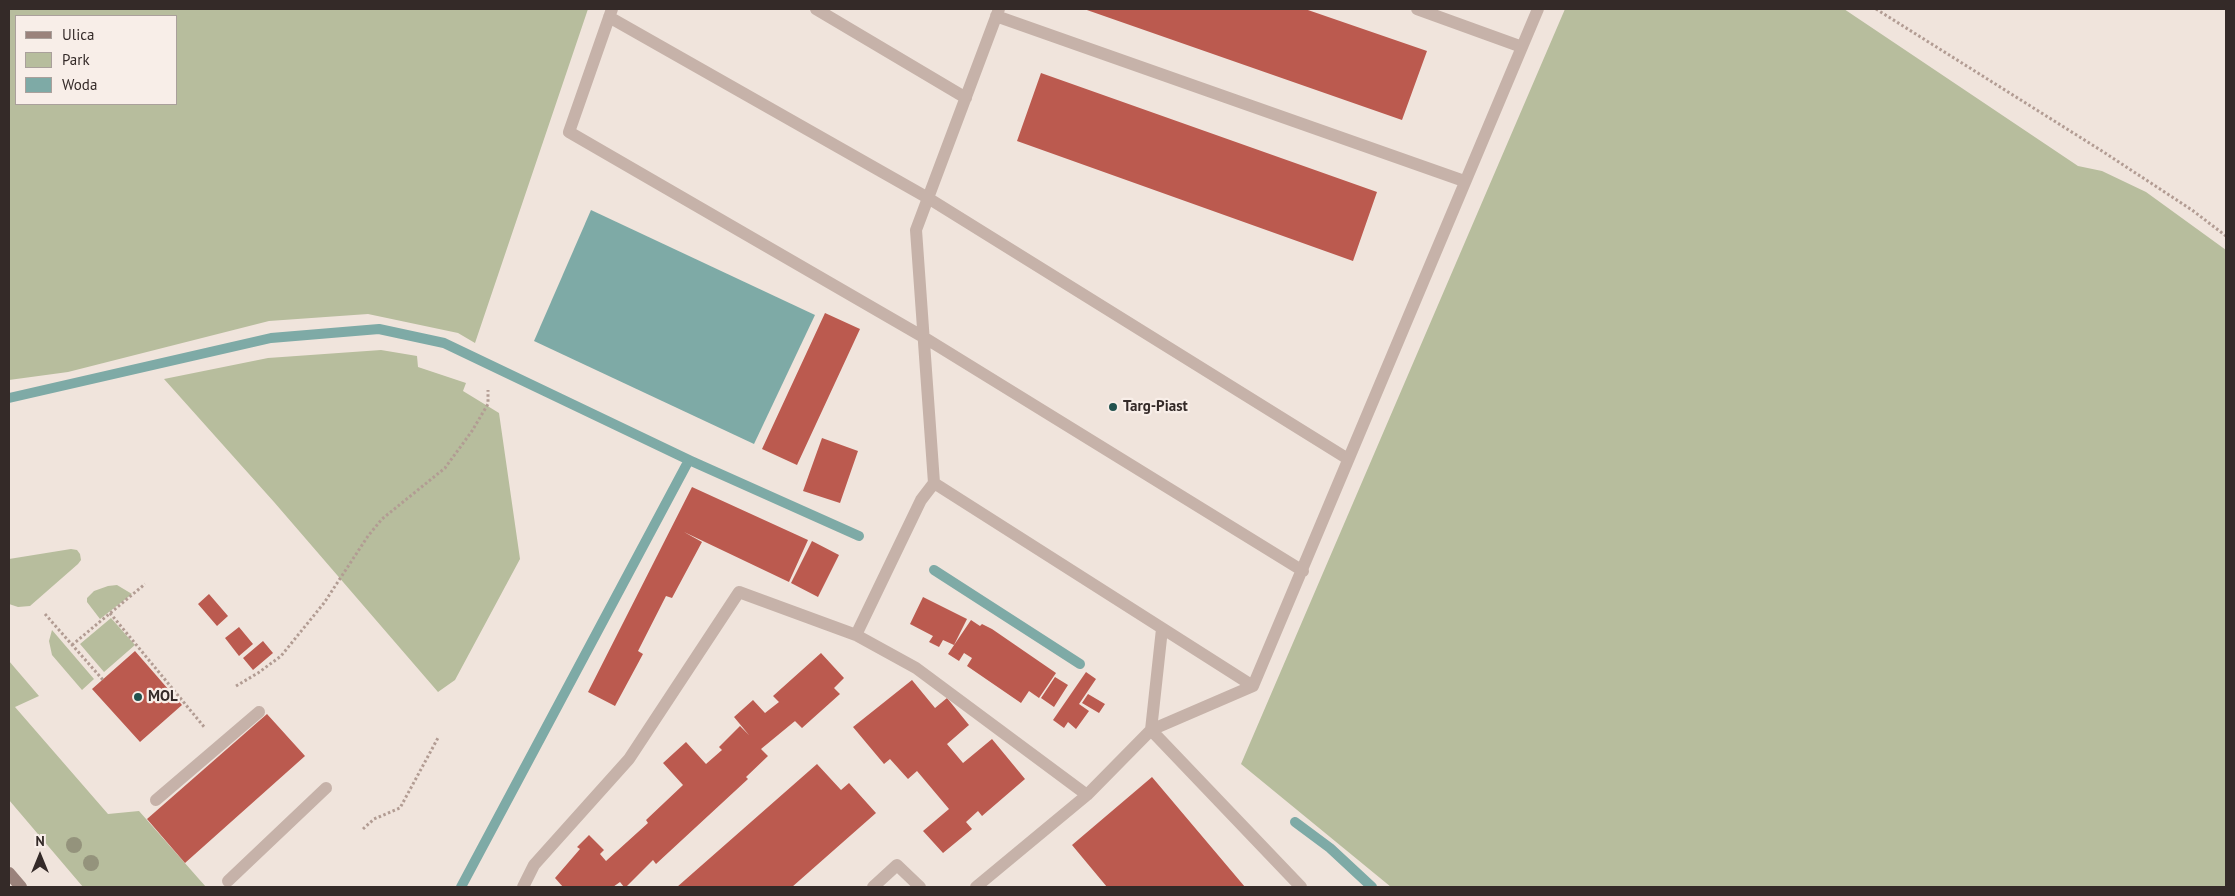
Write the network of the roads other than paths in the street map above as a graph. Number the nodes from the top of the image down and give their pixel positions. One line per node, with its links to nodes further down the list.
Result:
1 (816, 9): 7 (lane)
2 (1417, 9): 6 (lane)
3 (1538, 9): 6 (lane)
4 (997, 12): 7 (lane); 8 (lane)
5 (611, 13): 9 (lane); 10 (lane)
6 (1522, 47): 8 (lane)
7 (966, 98): 9 (lane)
8 (1464, 181): 11 (lane)
9 (928, 198): 10 (lane); 11 (lane)
10 (925, 338): 12 (lane); 13 (lane)
11 (1348, 459): 13 (lane)
12 (934, 482): 14 (lane); 15 (lane)
13 (1303, 571): 16 (lane)
14 (1162, 628): 16 (lane); 18 (lane)
15 (856, 635): 20 (lane); 26 (lane)
16 (1253, 686): 18 (lane)
17 (259, 712): 21 (lane)
18 (1151, 730): 20 (lane); 29 (lane)
19 (326, 788): 23 (lane)
20 (1087, 795): 24 (lane)
21 (156, 800)
22 (9, 873): 25 (main road)
23 (228, 881)
24 (985, 885)
25 (21, 887)
26 (523, 887)
27 (873, 887): 28 (lane)
28 (920, 887)
29 (1301, 887)

